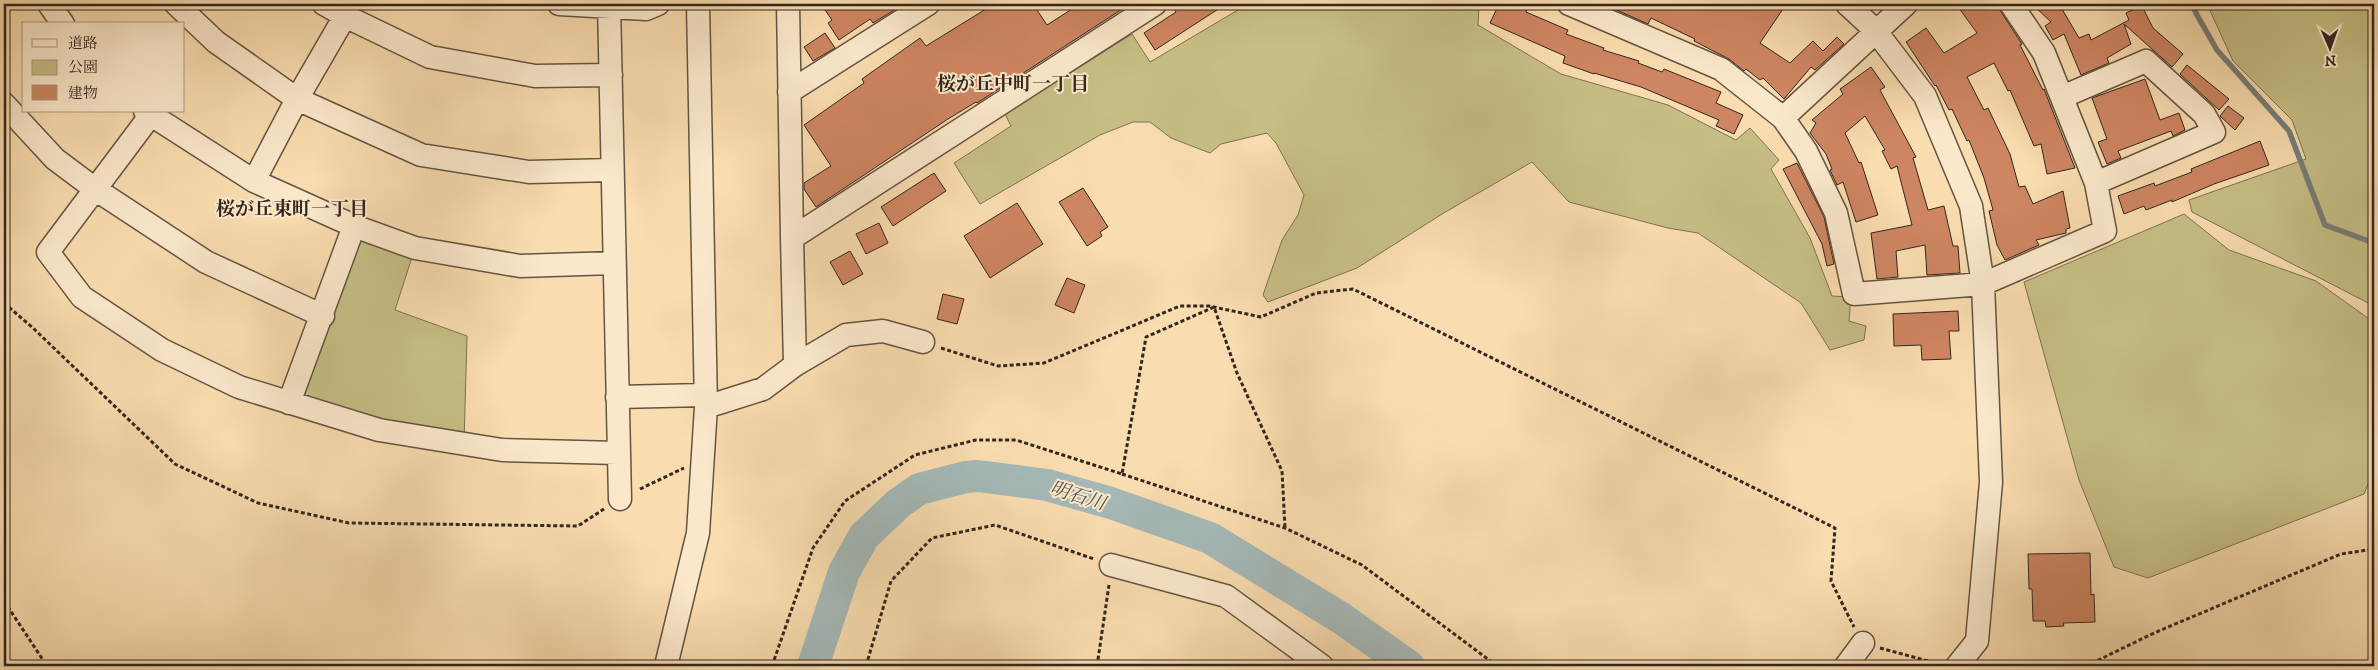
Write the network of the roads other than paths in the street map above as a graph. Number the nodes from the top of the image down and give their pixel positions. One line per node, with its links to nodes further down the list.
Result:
1 (49, 4): 16 (street)
2 (176, 4): 21 (street)
3 (324, 4): 15 (street)
4 (558, 4): 14 (street)
5 (658, 4): 14 (street)
6 (698, 4): 37 (street)
7 (788, 4): 19 (street)
8 (928, 4): 19 (street)
9 (1155, 4): 30 (street)
10 (1570, 4): 24 (street)
11 (1847, 4): 17 (street)
12 (1906, 4): 17 (street)
13 (2011, 4): 20 (street)
14 (609, 6): 18 (street)
15 (345, 16): 18 (street); 21 (street)
16 (62, 22)
17 (1875, 30): 24 (street); 32 (street)
18 (611, 75): 25 (street)
19 (790, 92): 30 (street)
20 (2062, 97): 27 (street); 27 (street)
21 (297, 99): 25 (street); 26 (street)
22 (4, 104): 28 (street)
23 (147, 114): 26 (street); 28 (street)
24 (1783, 118): 32 (street)
25 (612, 170): 31 (street)
26 (254, 181): 29 (street)
27 (2096, 183): 32 (street)
28 (95, 188): 33 (street); 38 (street)
29 (354, 226): 31 (street); 33 (street)
30 (792, 238): 35 (street)
31 (614, 263): 36 (street)
32 (1983, 284): 46 (street)
33 (323, 316): 38 (street)
34 (923, 342): 35 (street)
35 (795, 365): 37 (street)
36 (617, 397): 37 (street); 39 (street)
37 (705, 401): 43 (street)
38 (290, 403): 39 (street)
39 (618, 453): 40 (street)
40 (620, 499)
41 (1111, 565): 44 (street)
42 (1863, 643): 45 (street)
43 (666, 666)
44 (1322, 666)
45 (1846, 666)
46 (1956, 666)

